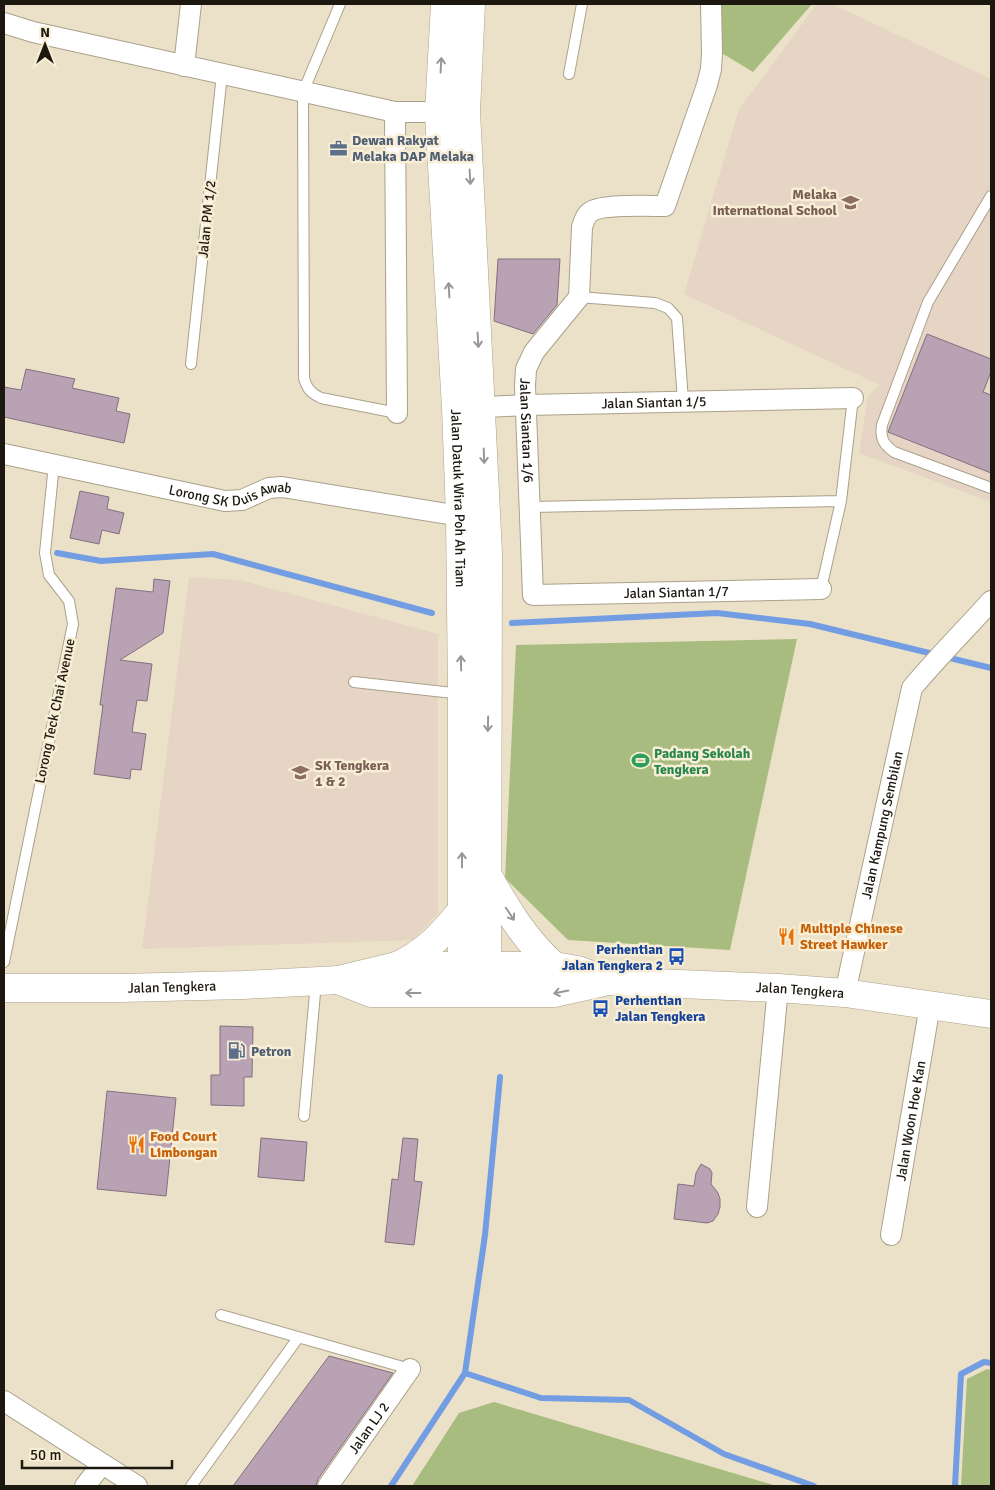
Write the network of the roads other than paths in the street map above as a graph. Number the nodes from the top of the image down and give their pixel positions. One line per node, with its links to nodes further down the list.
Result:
1 (191, 4): 8 (street)
2 (340, 4): 11 (lane)
3 (445, 4): 14 (street, Jalan Datuk Wira Poh Ah Tiam, one-way to 3)
4 (471, 4): 12 (street, Jalan Datuk Wira Poh Ah Tiam)
5 (582, 4): 10 (lane)
6 (711, 4): 16 (street)
7 (4, 23): 8 (street)
8 (184, 66): 9 (street)
9 (222, 74): 11 (street); 17 (lane, Jalan PM 1/2)
10 (569, 74)
11 (303, 92): 13 (street); 22 (lane)
12 (466, 111): 14 (street); 21 (street, Jalan Datuk Wira Poh Ah Tiam, one-way to 21)
13 (395, 112): 14 (street); 22 (street)
14 (438, 113): 21 (street, Jalan Datuk Wira Poh Ah Tiam, one-way to 14)
15 (991, 196): 25 (lane)
16 (579, 297): 19 (lane); 20 (street, Jalan Siantan 1/6)
17 (191, 364)
18 (853, 398): 19 (street, Jalan Siantan 1/5); 26 (lane)
19 (683, 401): 20 (street, Jalan Siantan 1/5)
20 (526, 405): 21 (street, Jalan Siantan 1/5); 27 (street, Jalan Siantan 1/6)
21 (469, 408): 28 (street, Jalan Datuk Wira Poh Ah Tiam); 34 (street, Jalan Datuk Wira Poh Ah Tiam, one-way to 34)
22 (397, 413)
23 (4, 454): 24 (street, Lorong SK Duis Awab)
24 (54, 464): 28 (street, Lorong SK Duis Awab); 36 (lane, Lorong Teck Chai Avenue)
25 (991, 488)
26 (842, 501): 27 (lane); 29 (lane)
27 (530, 507): 30 (street, Jalan Siantan 1/6)
28 (460, 516): 33 (street, Jalan Datuk Wira Poh Ah Tiam, one-way to 28)
29 (821, 589): 30 (street, Jalan Siantan 1/7)
30 (533, 595)
31 (991, 601): 44 (street, Jalan Kampung Sembilan)
32 (354, 682): 33 (lane)
33 (462, 694): 35 (street, Jalan Datuk Wira Poh Ah Tiam, one-way to 33)
34 (486, 872): 38 (street, one-way to 38); 39 (street, Jalan Datuk Wira Poh Ah Tiam)
35 (462, 909): 37 (street); 39 (street, Jalan Datuk Wira Poh Ah Tiam)
36 (4, 962)
37 (396, 966): 39 (street, Jalan Tengkera); 40 (street, Jalan Tengkera)
38 (554, 966): 39 (street, Jalan Tengkera); 41 (street, Jalan Tengkera)
39 (474, 979): 40 (street, Jalan Tengkera, one-way to 40); 41 (street, Jalan Tengkera, one-way to 39)
40 (327, 981): 42 (street, Jalan Tengkera); 47 (lane)
41 (608, 981): 43 (street, Jalan Tengkera)
42 (4, 988)
43 (778, 988): 44 (street, Jalan Tengkera); 48 (street)
44 (846, 993): 45 (street, Jalan Tengkera)
45 (930, 1005): 46 (street, Jalan Tengkera); 49 (street, Jalan Woon Hoe Kan)
46 (991, 1014)
47 (304, 1116)
48 (757, 1207)
49 (890, 1235)
50 (221, 1315): 51 (lane)
51 (298, 1338): 52 (lane); 57 (lane)
52 (410, 1369): 58 (street, Jalan LJ 2)
53 (4, 1401): 54 (street)
54 (102, 1464): 55 (street); 56 (street)
55 (85, 1486)
56 (137, 1486)
57 (191, 1486)
58 (328, 1486)

